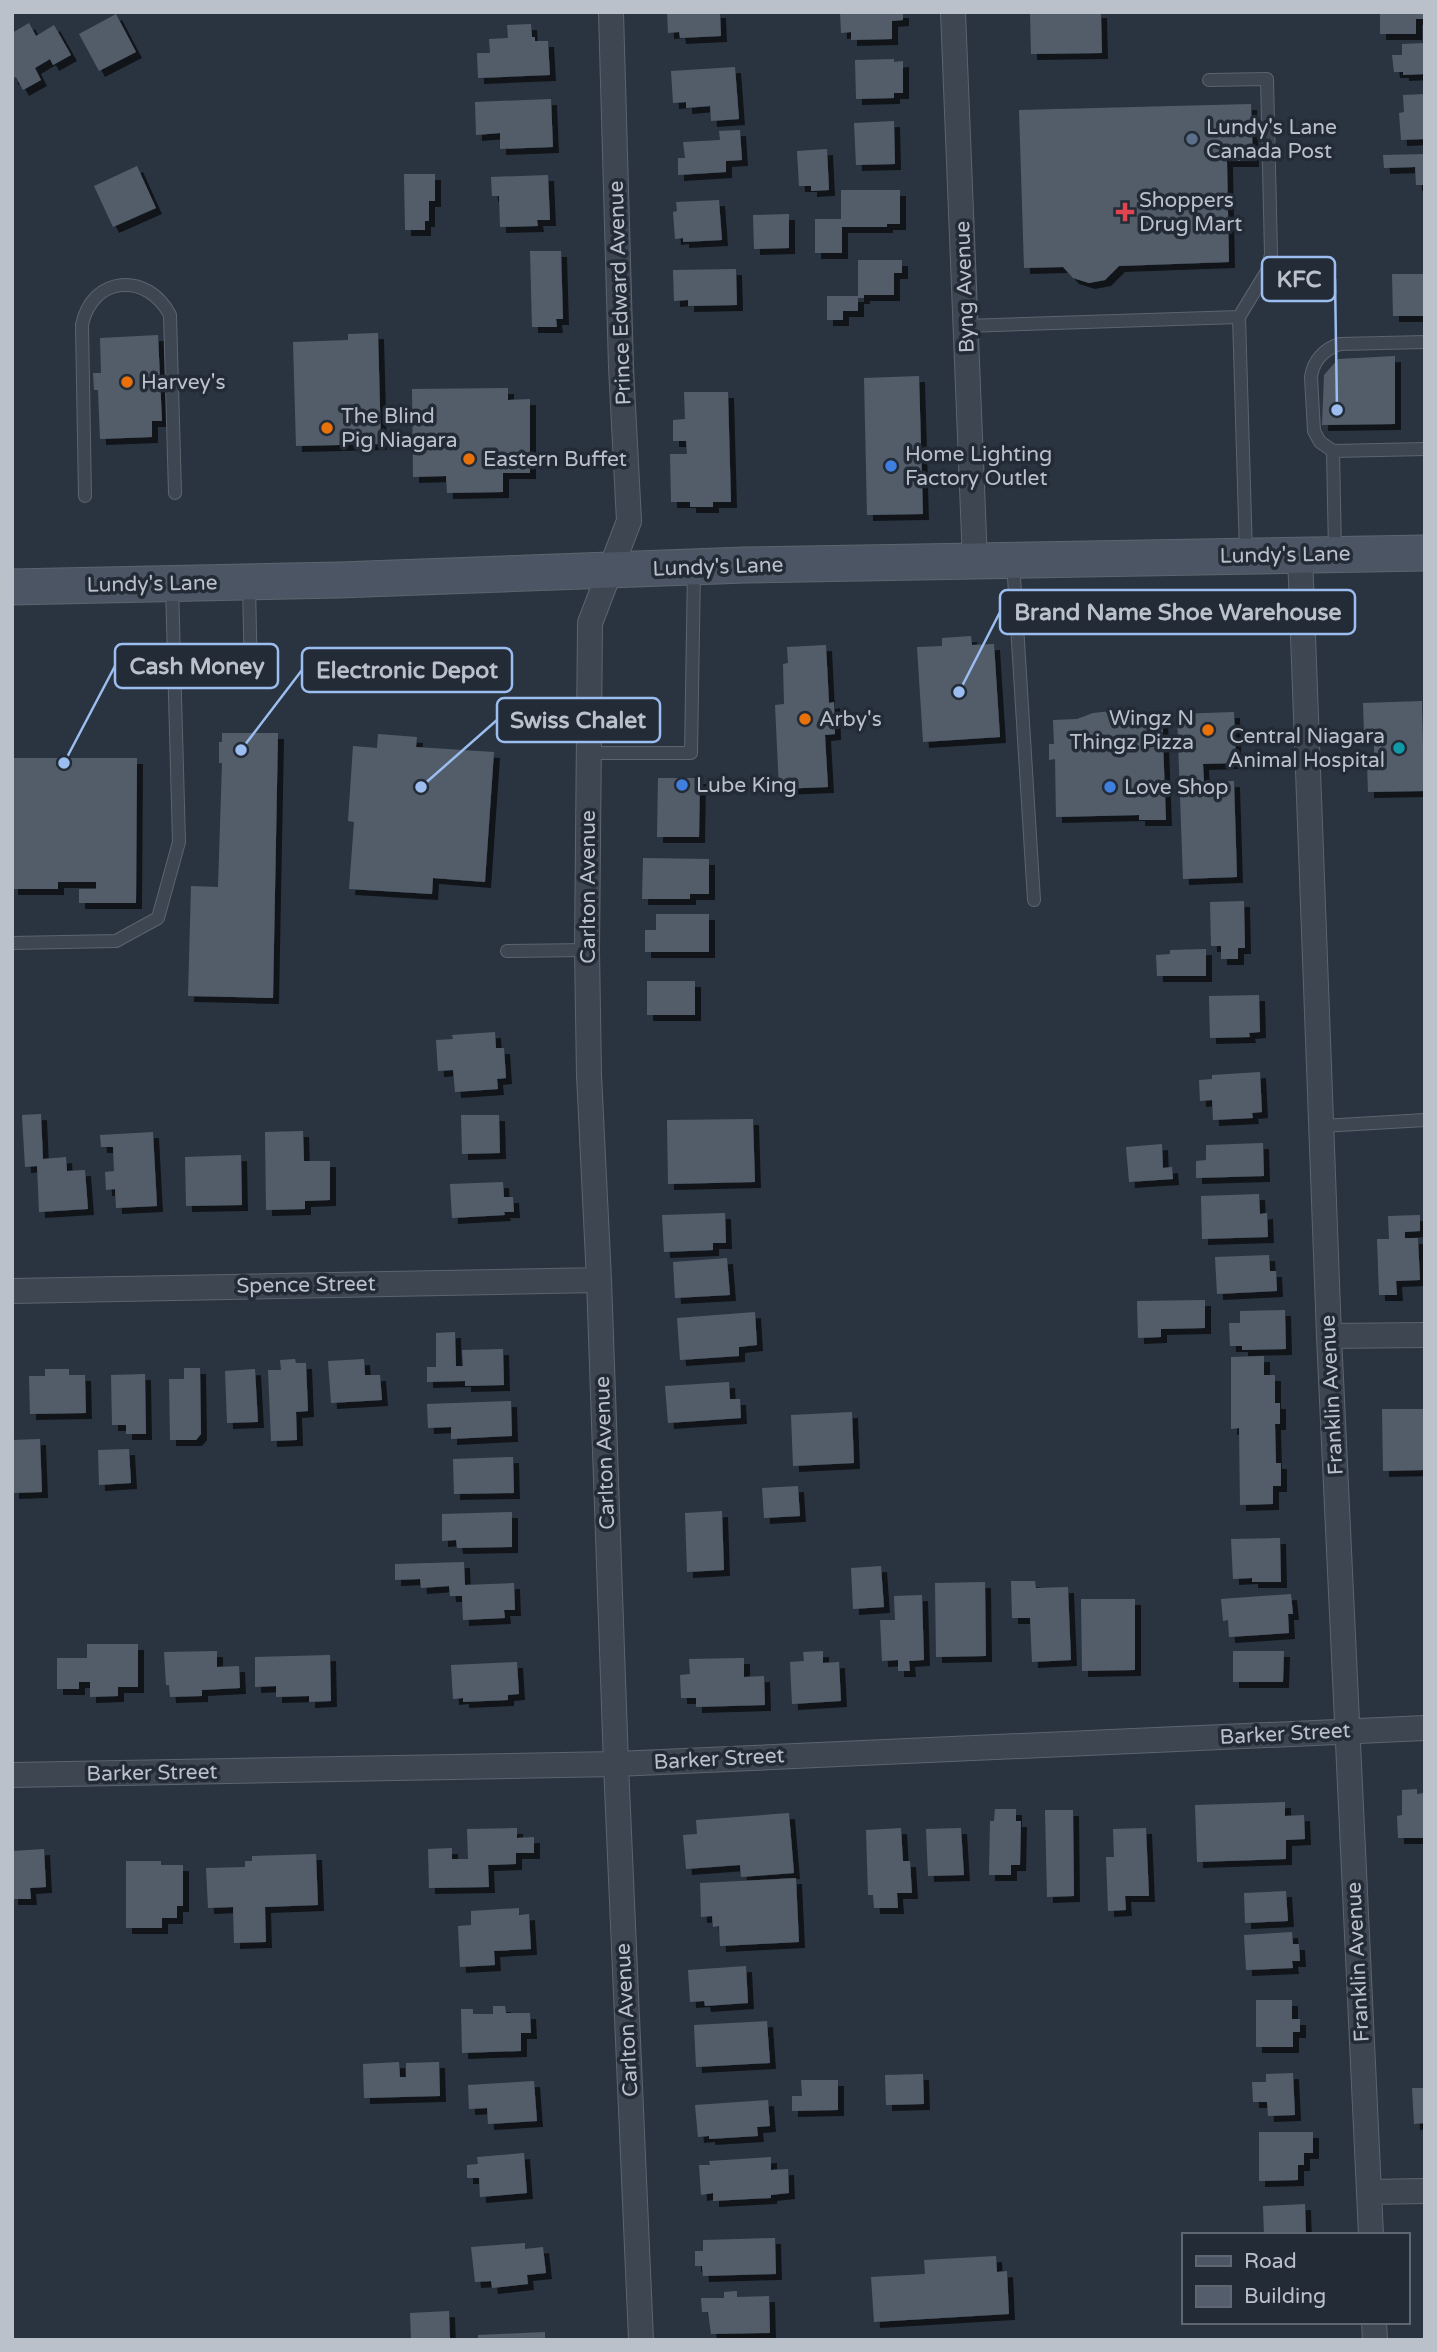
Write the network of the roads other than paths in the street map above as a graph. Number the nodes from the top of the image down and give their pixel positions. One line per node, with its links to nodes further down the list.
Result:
1 (611, 12): 18 (street, Prince Edward Avenue)
2 (953, 12): 5 (street, Byng Avenue)
3 (1209, 80): 4 (lane)
4 (1239, 317): 5 (lane); 14 (lane)
5 (966, 326): 16 (street, Byng Avenue)
6 (1425, 342): 8 (lane)
7 (1425, 449): 8 (lane)
8 (1333, 452): 12 (lane)
9 (175, 493): 10 (lane)
10 (85, 496)
11 (1425, 553): 12 (main road, Lundy's Lane)
12 (1335, 554): 13 (main road, Lundy's Lane)
13 (1300, 555): 14 (main road, Lundy's Lane); 29 (street, Franklin Avenue)
14 (1246, 556): 15 (main road, Lundy's Lane)
15 (1013, 561): 16 (main road, Lundy's Lane); 24 (lane)
16 (975, 562): 17 (main road, Lundy's Lane)
17 (694, 567): 18 (main road, Lundy's Lane); 23 (lane)
18 (610, 570): 19 (main road, Lundy's Lane); 23 (street, Carlton Avenue)
19 (249, 582): 20 (main road, Lundy's Lane); 22 (lane)
20 (172, 583): 21 (main road, Lundy's Lane); 22 (lane)
21 (12, 587)
22 (175, 681): 25 (lane)
23 (589, 753): 26 (street, Carlton Avenue)
24 (1034, 900)
25 (12, 943)
26 (587, 950): 27 (lane); 30 (street, Carlton Avenue)
27 (507, 951)
28 (1425, 1120): 29 (lane)
29 (1322, 1126): 33 (street, Franklin Avenue)
30 (599, 1280): 31 (street, Spence Street); 36 (street, Carlton Avenue)
31 (12, 1291)
32 (1425, 1335): 33 (street)
33 (1329, 1336): 35 (street, Franklin Avenue)
34 (1425, 1728): 35 (street, Barker Street)
35 (1348, 1731): 36 (street, Barker Street); 39 (street, Franklin Avenue)
36 (616, 1764): 37 (street, Barker Street); 41 (street, Carlton Avenue)
37 (12, 1775)
38 (1425, 2191): 39 (street)
39 (1369, 2192): 40 (street, Franklin Avenue)
40 (1371, 2233)
41 (641, 2340)

